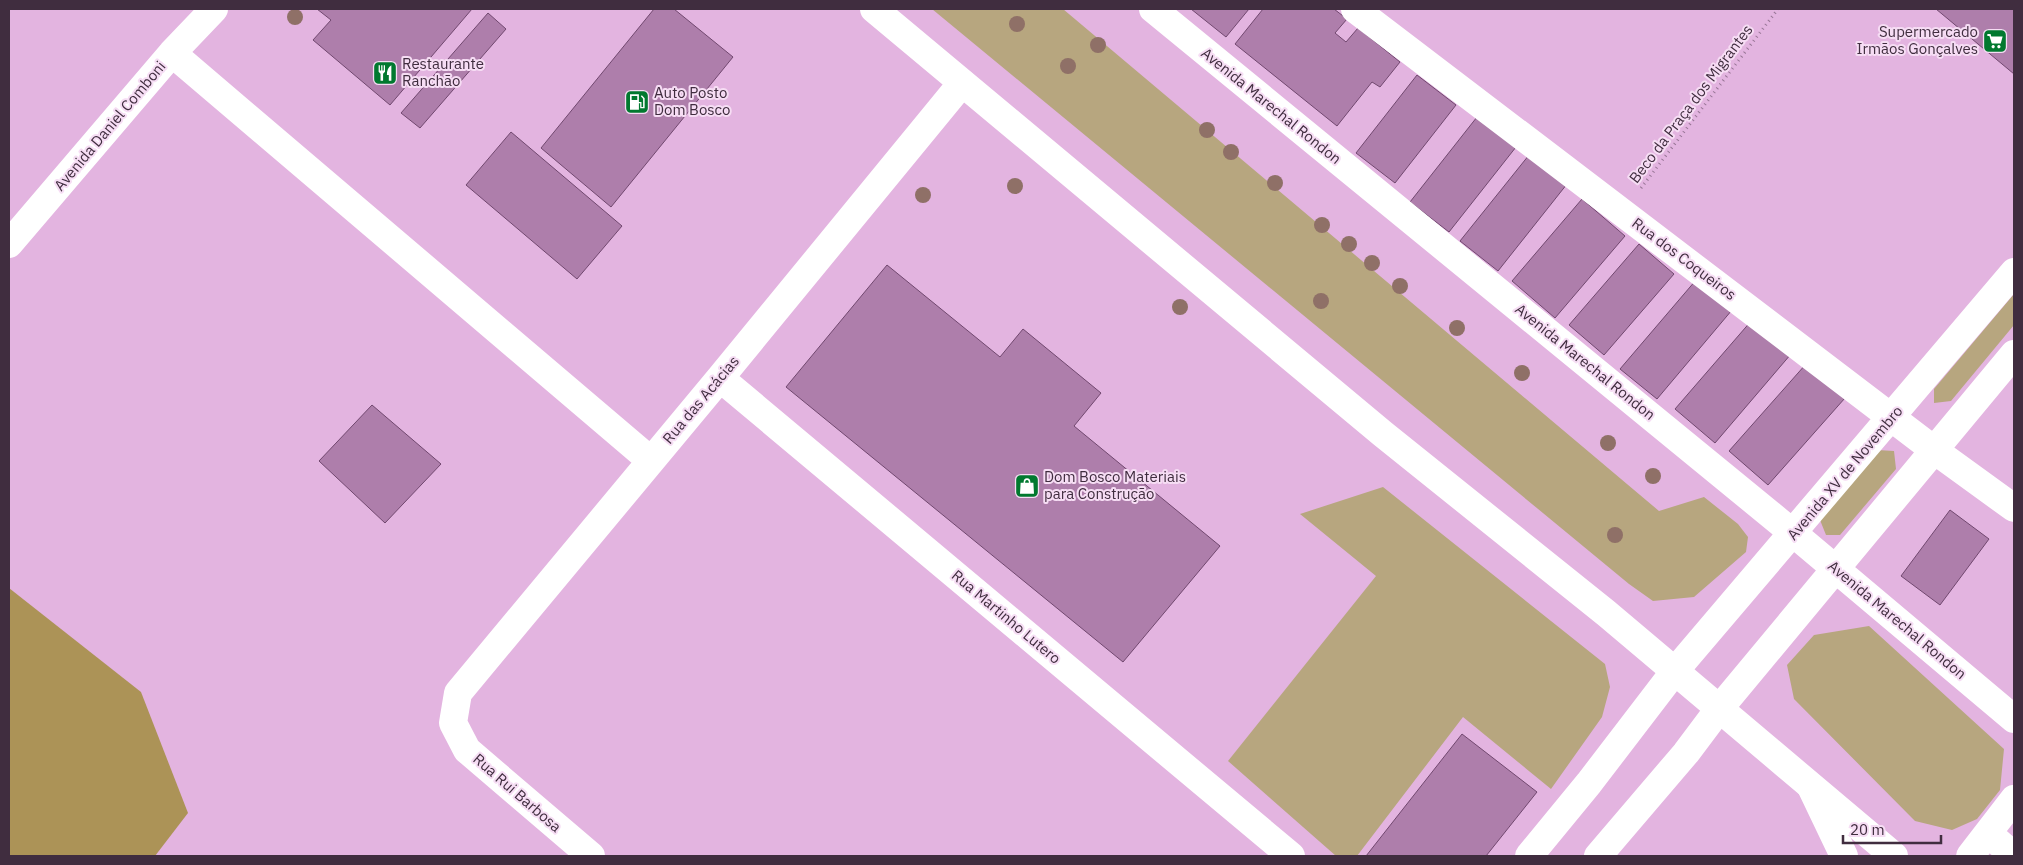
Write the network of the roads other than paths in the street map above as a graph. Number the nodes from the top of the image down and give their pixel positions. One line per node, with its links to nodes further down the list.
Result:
1 (214, 9): 5 (main road, Avenida Daniel Comboni)
2 (874, 9): 6 (main road)
3 (1152, 9): 15 (main road, Avenida Marechal Rondon)
4 (1355, 9): 11 (main road, Rua dos Coqueiros)
5 (172, 53): 7 (main road, Avenida Daniel Comboni); 13 (main road)
6 (962, 83): 10 (main road, Rua das Acácias); 17 (main road)
7 (9, 244)
8 (2014, 272): 11 (main road, Avenida XV de Novembro)
9 (2014, 354): 12 (main road)
10 (720, 378): 13 (main road, Rua das Acácias); 25 (main road, Rua Martinho Lutero)
11 (1892, 417): 12 (main road, Rua dos Coqueiros); 15 (main road, Avenida XV de Novembro)
12 (1934, 450): 14 (main road, Rua dos Coqueiros); 16 (main road)
13 (650, 460): 20 (main road, Rua das Acácias)
14 (2014, 508)
15 (1793, 533): 16 (main road, Avenida Marechal Rondon); 17 (main road, Avenida XV de Novembro)
16 (1835, 568): 18 (main road); 19 (main road, Avenida Marechal Rondon)
17 (1674, 672): 18 (main road); 26 (main road, Avenida XV de Novembro)
18 (1719, 709): 21 (main road); 27 (main road)
19 (2014, 719)
20 (453, 723): 24 (main road, Rua Rui Barbosa)
21 (1810, 787): 28 (main road); 29 (main road)
22 (2014, 799): 23 (main road)
23 (1988, 834): 30 (main road); 31 (main road)
24 (591, 856)
25 (1291, 856)
26 (1529, 856)
27 (1598, 856)
28 (1844, 856)
29 (1894, 856)
30 (1970, 856)
31 (2014, 856)

